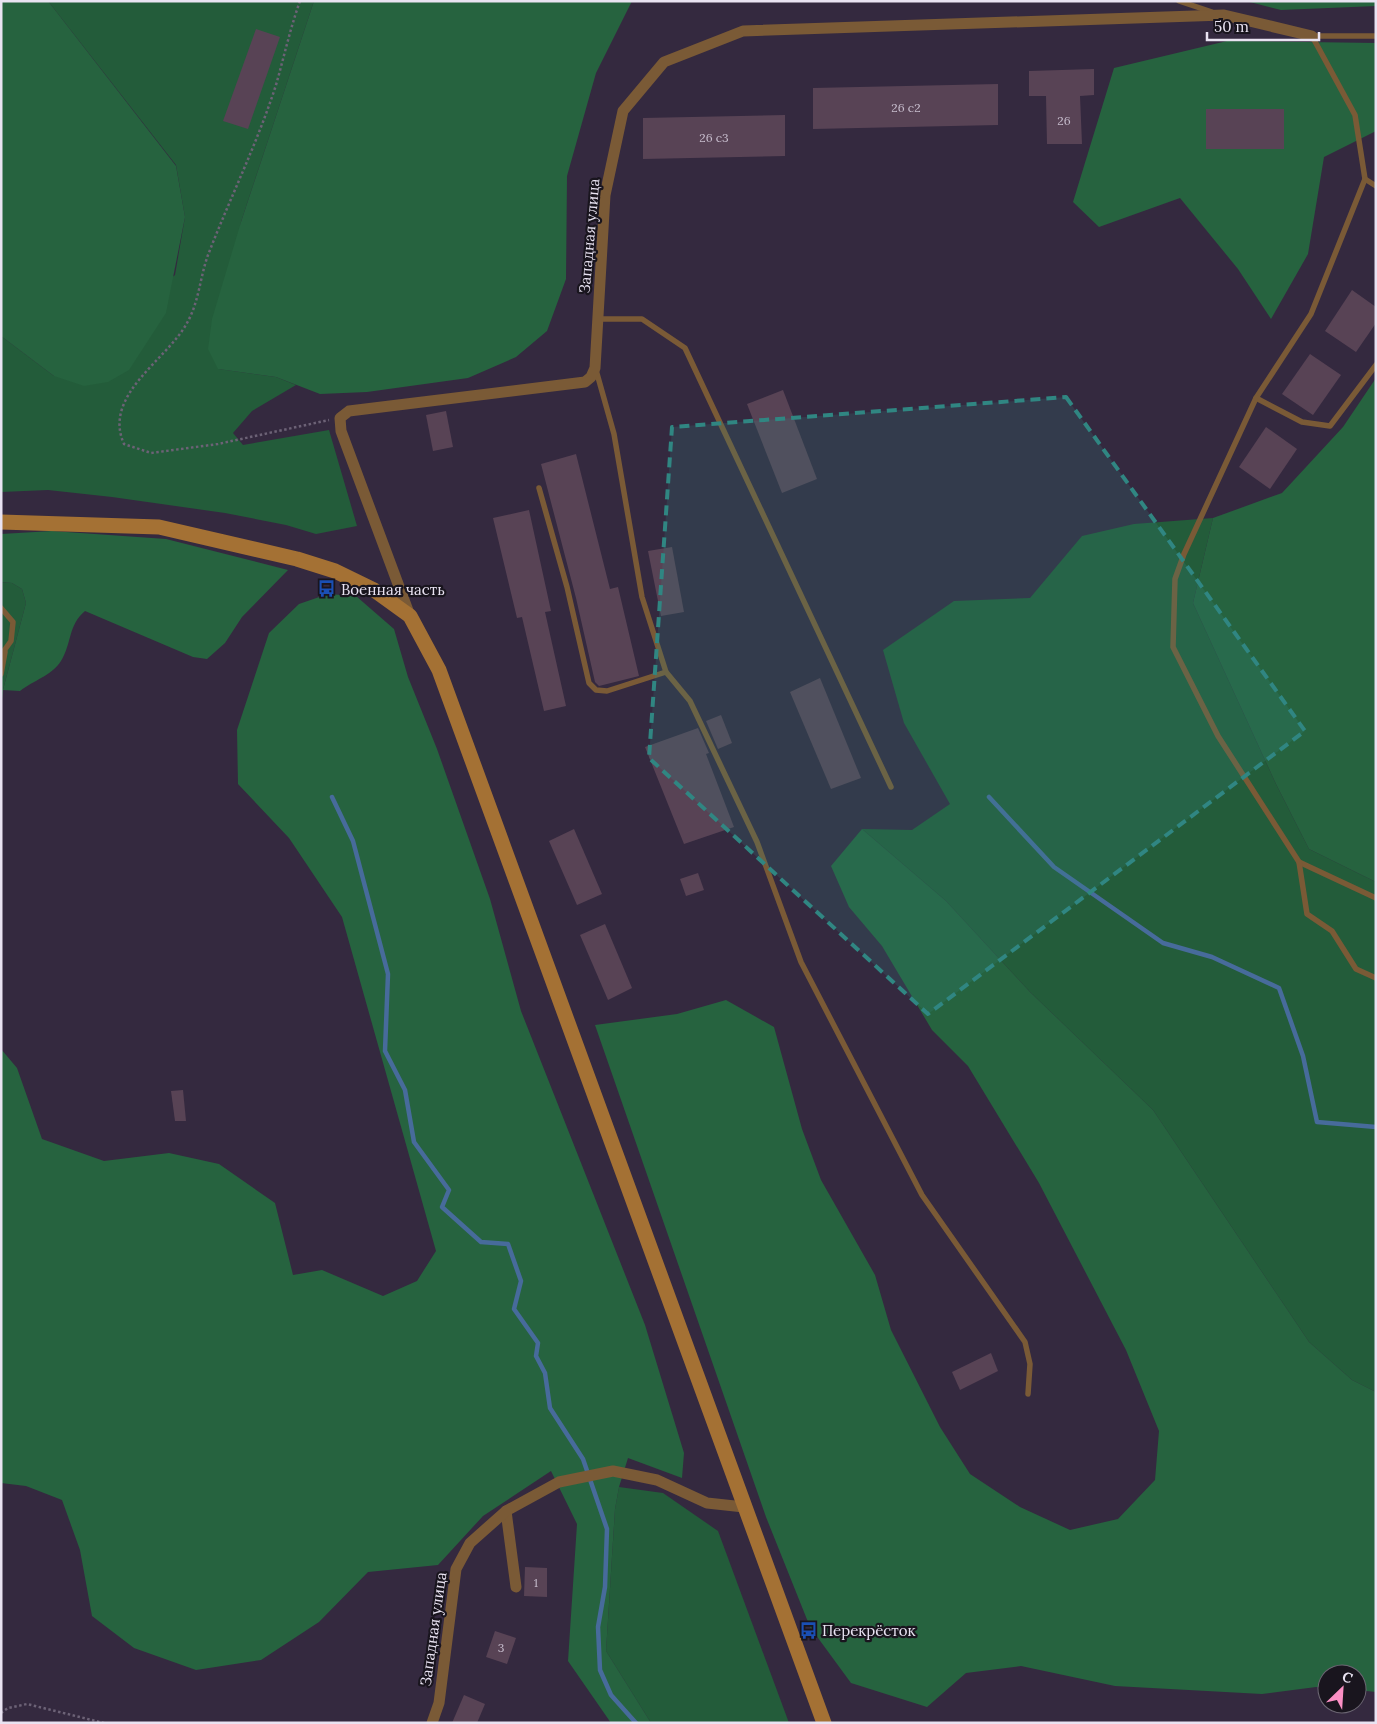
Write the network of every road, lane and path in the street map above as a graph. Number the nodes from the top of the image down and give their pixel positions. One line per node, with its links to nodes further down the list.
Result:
1 (300, 1): 12 (path)
2 (1179, 1): 3 (lane)
3 (1224, 15): 4 (street, Западная улица); 8 (street, Западная улица)
4 (1312, 36): 5 (lane); 6 (lane)
5 (1376, 36)
6 (1365, 179): 7 (lane); 11 (lane)
7 (1376, 186)
8 (597, 319): 10 (street, Западная улица); 20 (lane)
9 (1376, 365): 11 (lane)
10 (595, 368): 12 (street); 18 (lane)
11 (1256, 398): 21 (lane)
12 (340, 418): 16 (street)
13 (539, 488): 18 (lane)
14 (1, 522): 16 (street)
15 (1, 608): 17 (lane)
16 (410, 616): 25 (street)
17 (3, 654): 19 (lane)
18 (666, 672): 24 (lane)
19 (1, 674)
20 (890, 787)
21 (1299, 862): 22 (lane); 23 (lane)
22 (1376, 898)
23 (1376, 978)
24 (1028, 1394)
25 (744, 1507): 26 (street, Западная улица); 31 (street)
26 (506, 1511): 27 (street); 30 (street, Западная улица)
27 (516, 1587)
28 (1, 1714): 29 (path)
29 (104, 1723)
30 (432, 1723)
31 (824, 1723)

